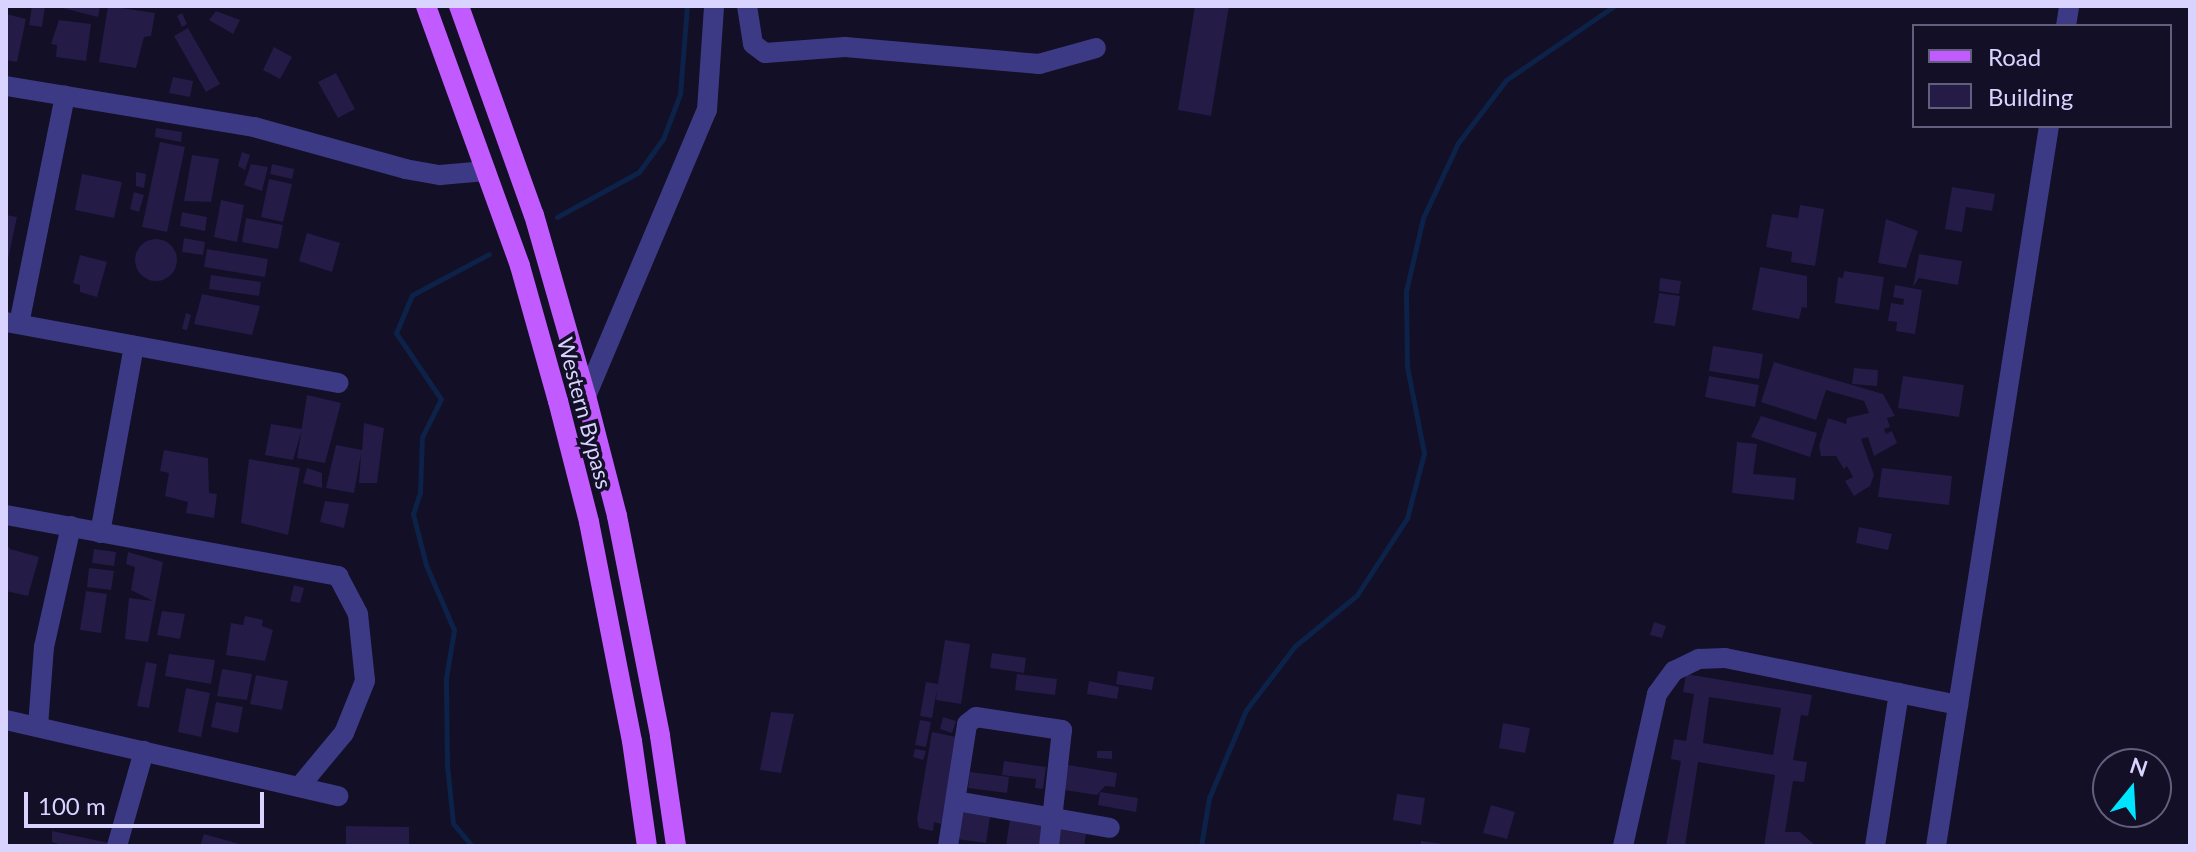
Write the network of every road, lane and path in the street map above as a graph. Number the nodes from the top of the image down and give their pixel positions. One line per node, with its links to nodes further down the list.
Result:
1 (426, 6): 9 (main road, Western Bypass)
2 (459, 6): 13 (main road, Western Bypass)
3 (714, 6): 13 (street)
4 (747, 6): 5 (street)
5 (1096, 48)
6 (6, 86): 7 (street)
7 (65, 96): 9 (street); 10 (street)
8 (2049, 128): 18 (street)
9 (486, 171): 28 (main road, Western Bypass)
10 (12, 323): 11 (street)
11 (134, 346): 12 (street); 16 (street)
12 (338, 383)
13 (586, 396): 29 (main road, Western Bypass)
14 (6, 515): 15 (street)
15 (71, 526): 16 (street); 20 (street)
16 (100, 533): 22 (street)
17 (1899, 693): 18 (street); 32 (street); 33 (street)
18 (1958, 705): 34 (street)
19 (6, 720): 20 (street)
20 (38, 726): 21 (street)
21 (144, 751): 22 (street); 27 (street)
22 (299, 787): 23 (street)
23 (338, 796)
24 (956, 801): 25 (street); 25 (street); 30 (street)
25 (1052, 819): 26 (street); 31 (street)
26 (1110, 828)
27 (117, 846)
28 (647, 846)
29 (676, 846)
30 (948, 846)
31 (1049, 846)
32 (1623, 846)
33 (1875, 846)
34 (1936, 846)

